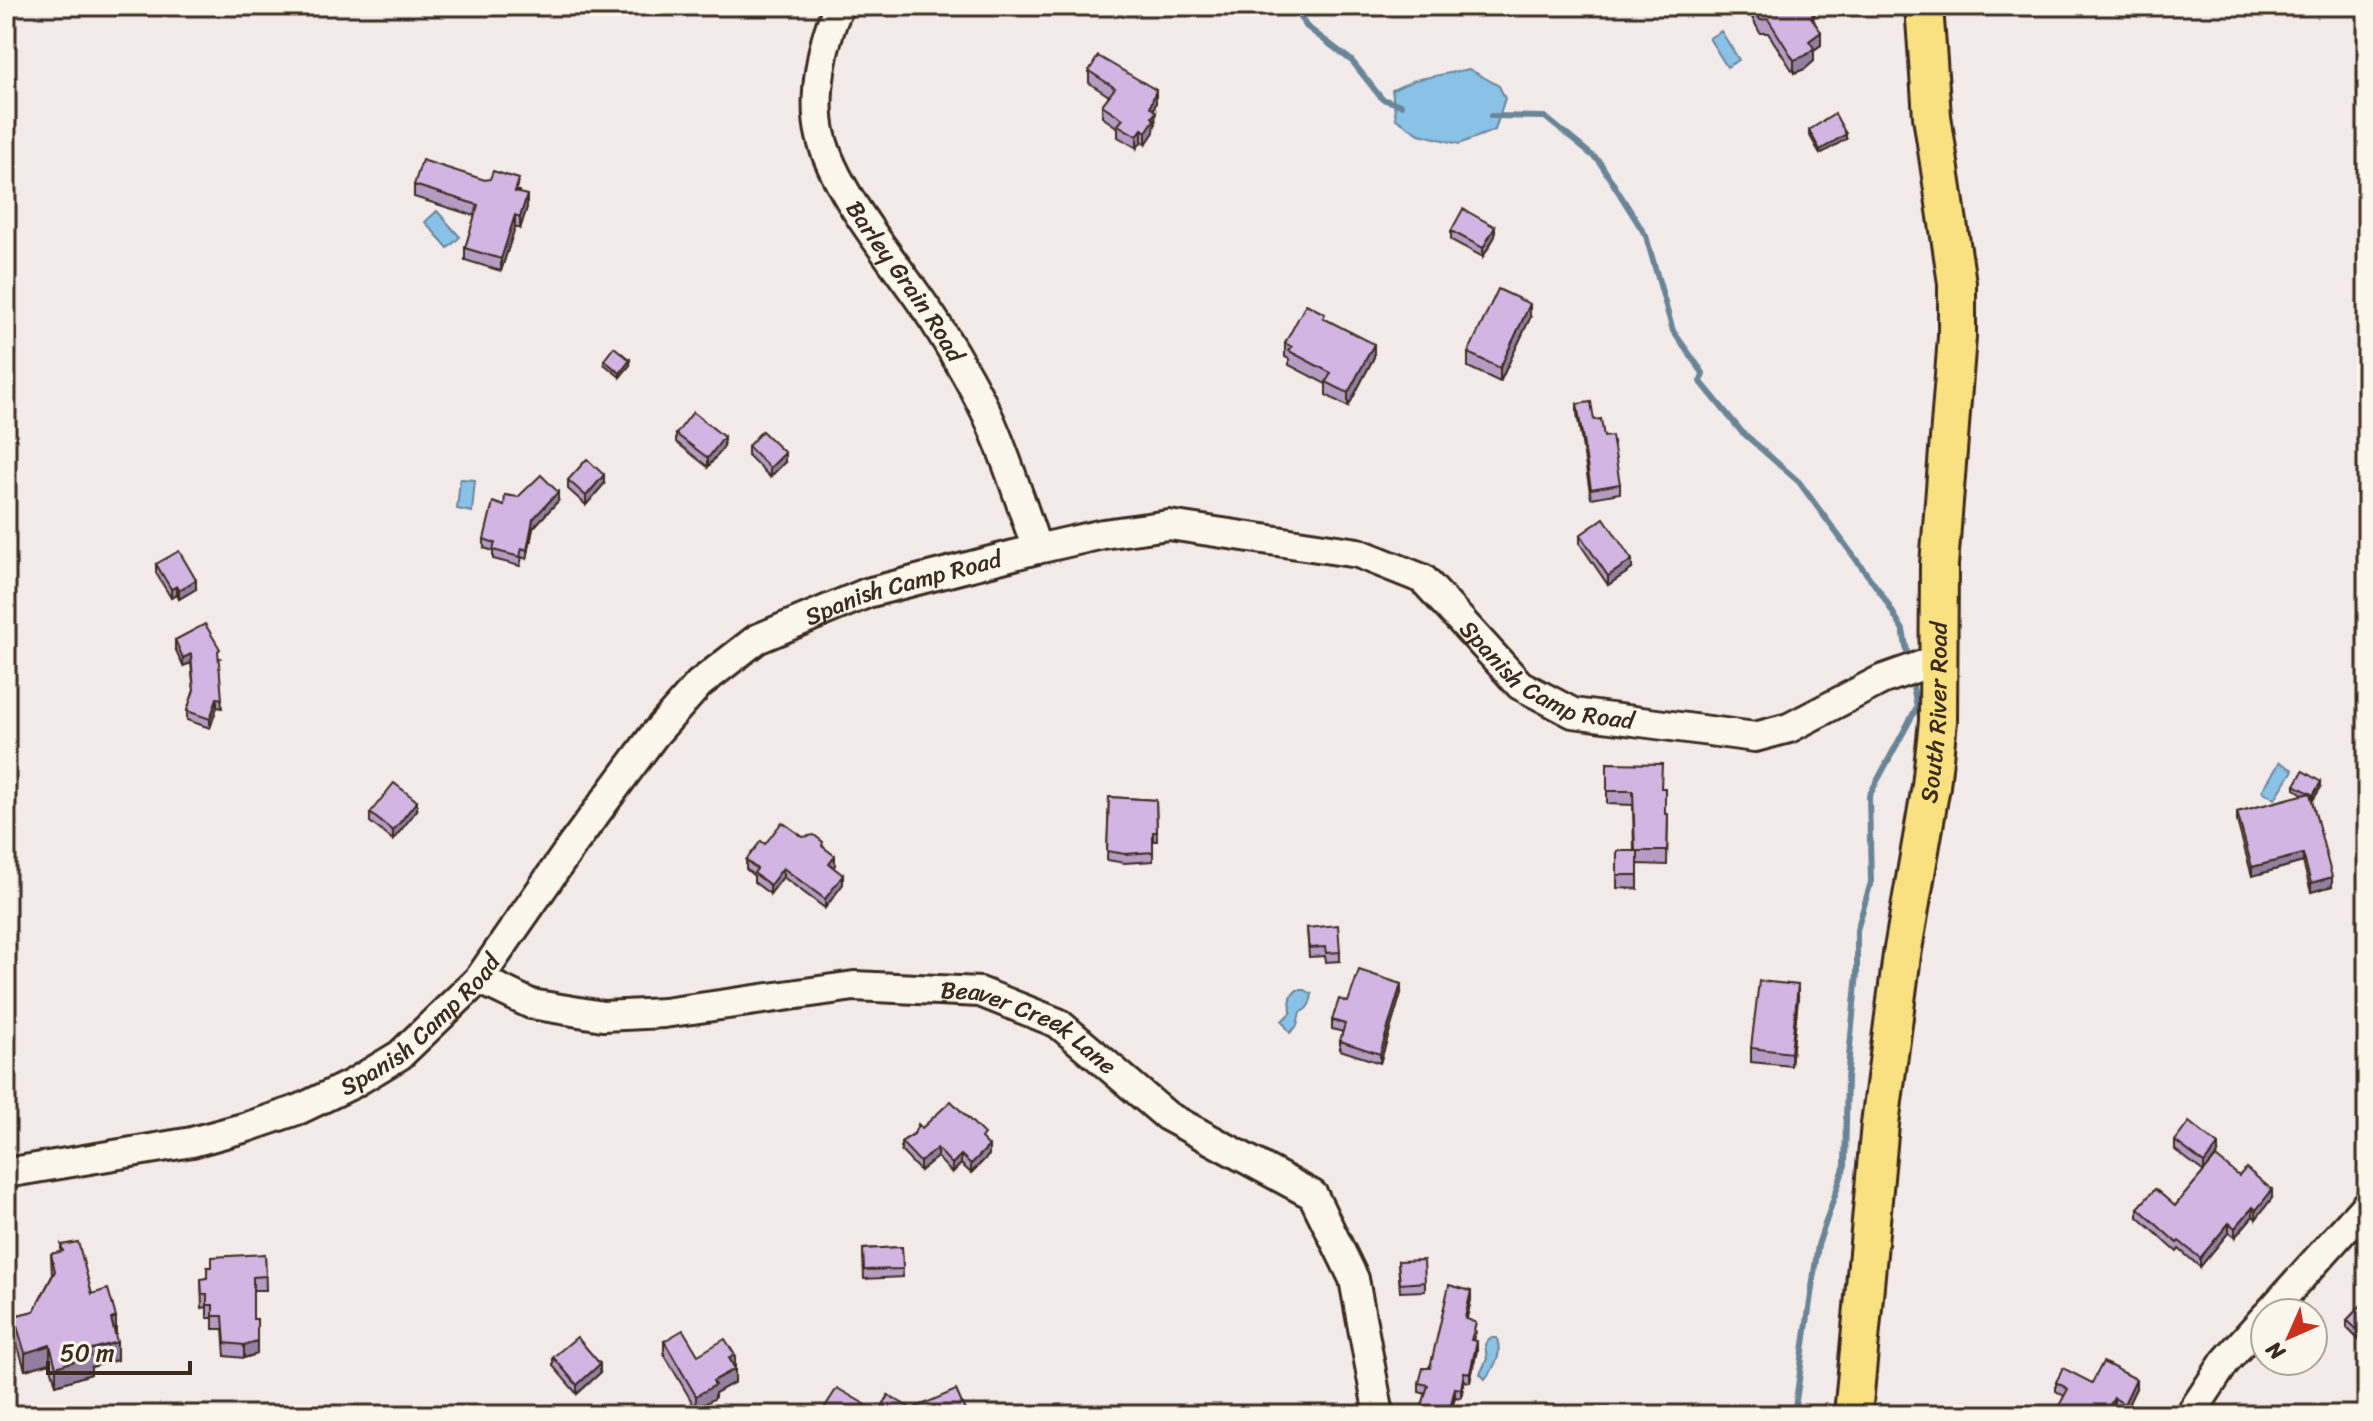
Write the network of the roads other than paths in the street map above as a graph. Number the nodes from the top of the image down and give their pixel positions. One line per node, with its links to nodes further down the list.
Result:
1 (839, 6): 3 (street, Barley Grain Road)
2 (1924, 6): 4 (main road, South River Road)
3 (1037, 549): 4 (street, Spanish Camp Road); 5 (street, Spanish Camp Road)
4 (1940, 659): 11 (main road, South River Road)
5 (479, 979): 6 (street, Spanish Camp Road); 10 (street, Beaver Creek Lane)
6 (6, 1173)
7 (2367, 1204): 8 (street)
8 (2283, 1297)
9 (2249, 1335): 12 (street)
10 (1379, 1415)
11 (1853, 1415)
12 (2190, 1415)

